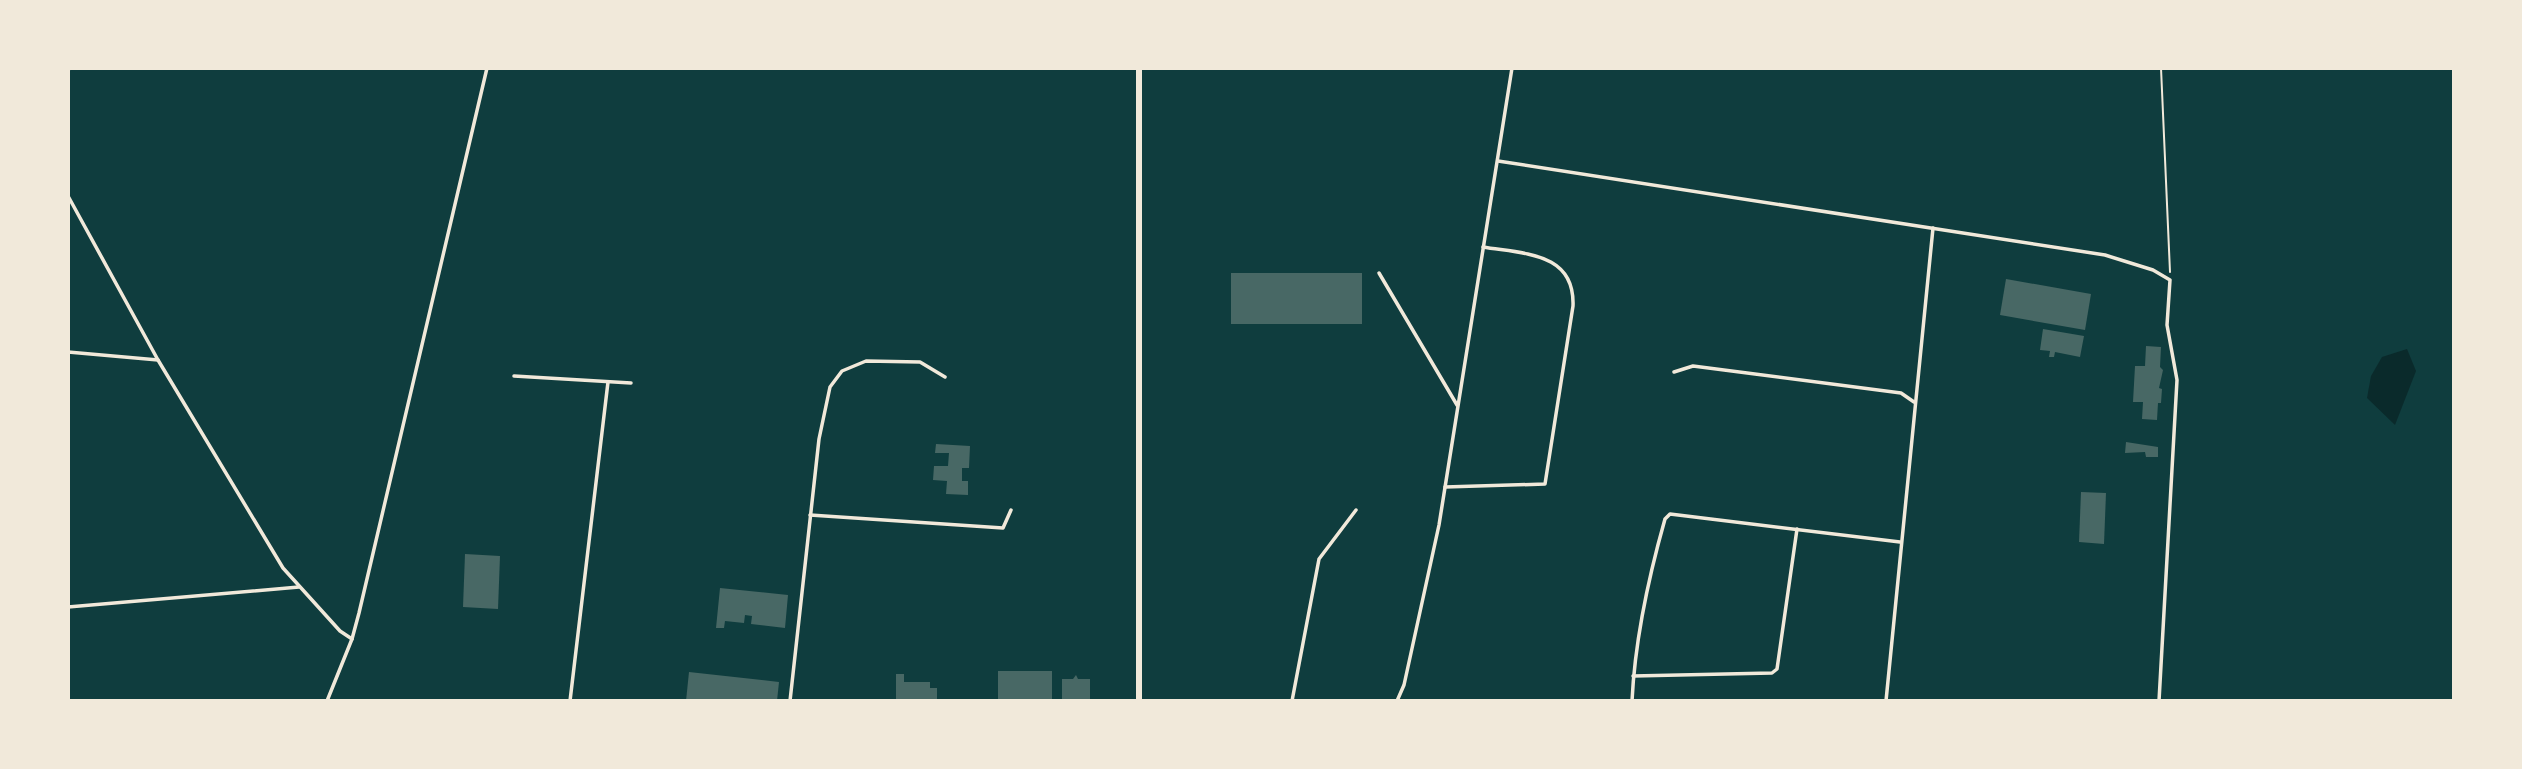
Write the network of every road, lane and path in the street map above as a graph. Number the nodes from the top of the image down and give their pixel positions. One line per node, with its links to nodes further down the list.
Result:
1 (70, 68): 6 (path)
2 (487, 68): 30 (street)
3 (1139, 68): 35 (main road)
4 (1512, 68): 7 (street)
5 (2161, 68): 12 (path)
6 (68, 73)
7 (1498, 161): 9 (street); 10 (street)
8 (68, 196): 14 (street)
9 (1933, 228): 12 (street); 20 (street)
10 (1483, 247): 21 (street); 22 (street)
11 (1379, 273): 21 (street)
12 (2170, 280): 40 (street)
13 (68, 352): 14 (street)
14 (158, 360): 28 (street)
15 (1674, 372): 20 (street)
16 (514, 376): 18 (street)
17 (944, 377): 25 (street)
18 (608, 382): 19 (street); 33 (street)
19 (631, 383)
20 (1914, 402): 27 (street)
21 (1458, 407): 22 (street)
22 (1445, 487): 37 (street)
23 (1011, 510): 25 (street)
24 (1356, 510): 36 (street)
25 (810, 515): 34 (street)
26 (1797, 529): 27 (street); 31 (street); 31 (street)
27 (1900, 542): 39 (street)
28 (299, 587): 29 (street); 30 (street)
29 (68, 607)
30 (352, 639): 32 (street)
31 (1633, 676): 38 (street)
32 (327, 701)
33 (570, 701)
34 (790, 701)
35 (1139, 701)
36 (1292, 701)
37 (1397, 701)
38 (1632, 701)
39 (1886, 701)
40 (2158, 701)

